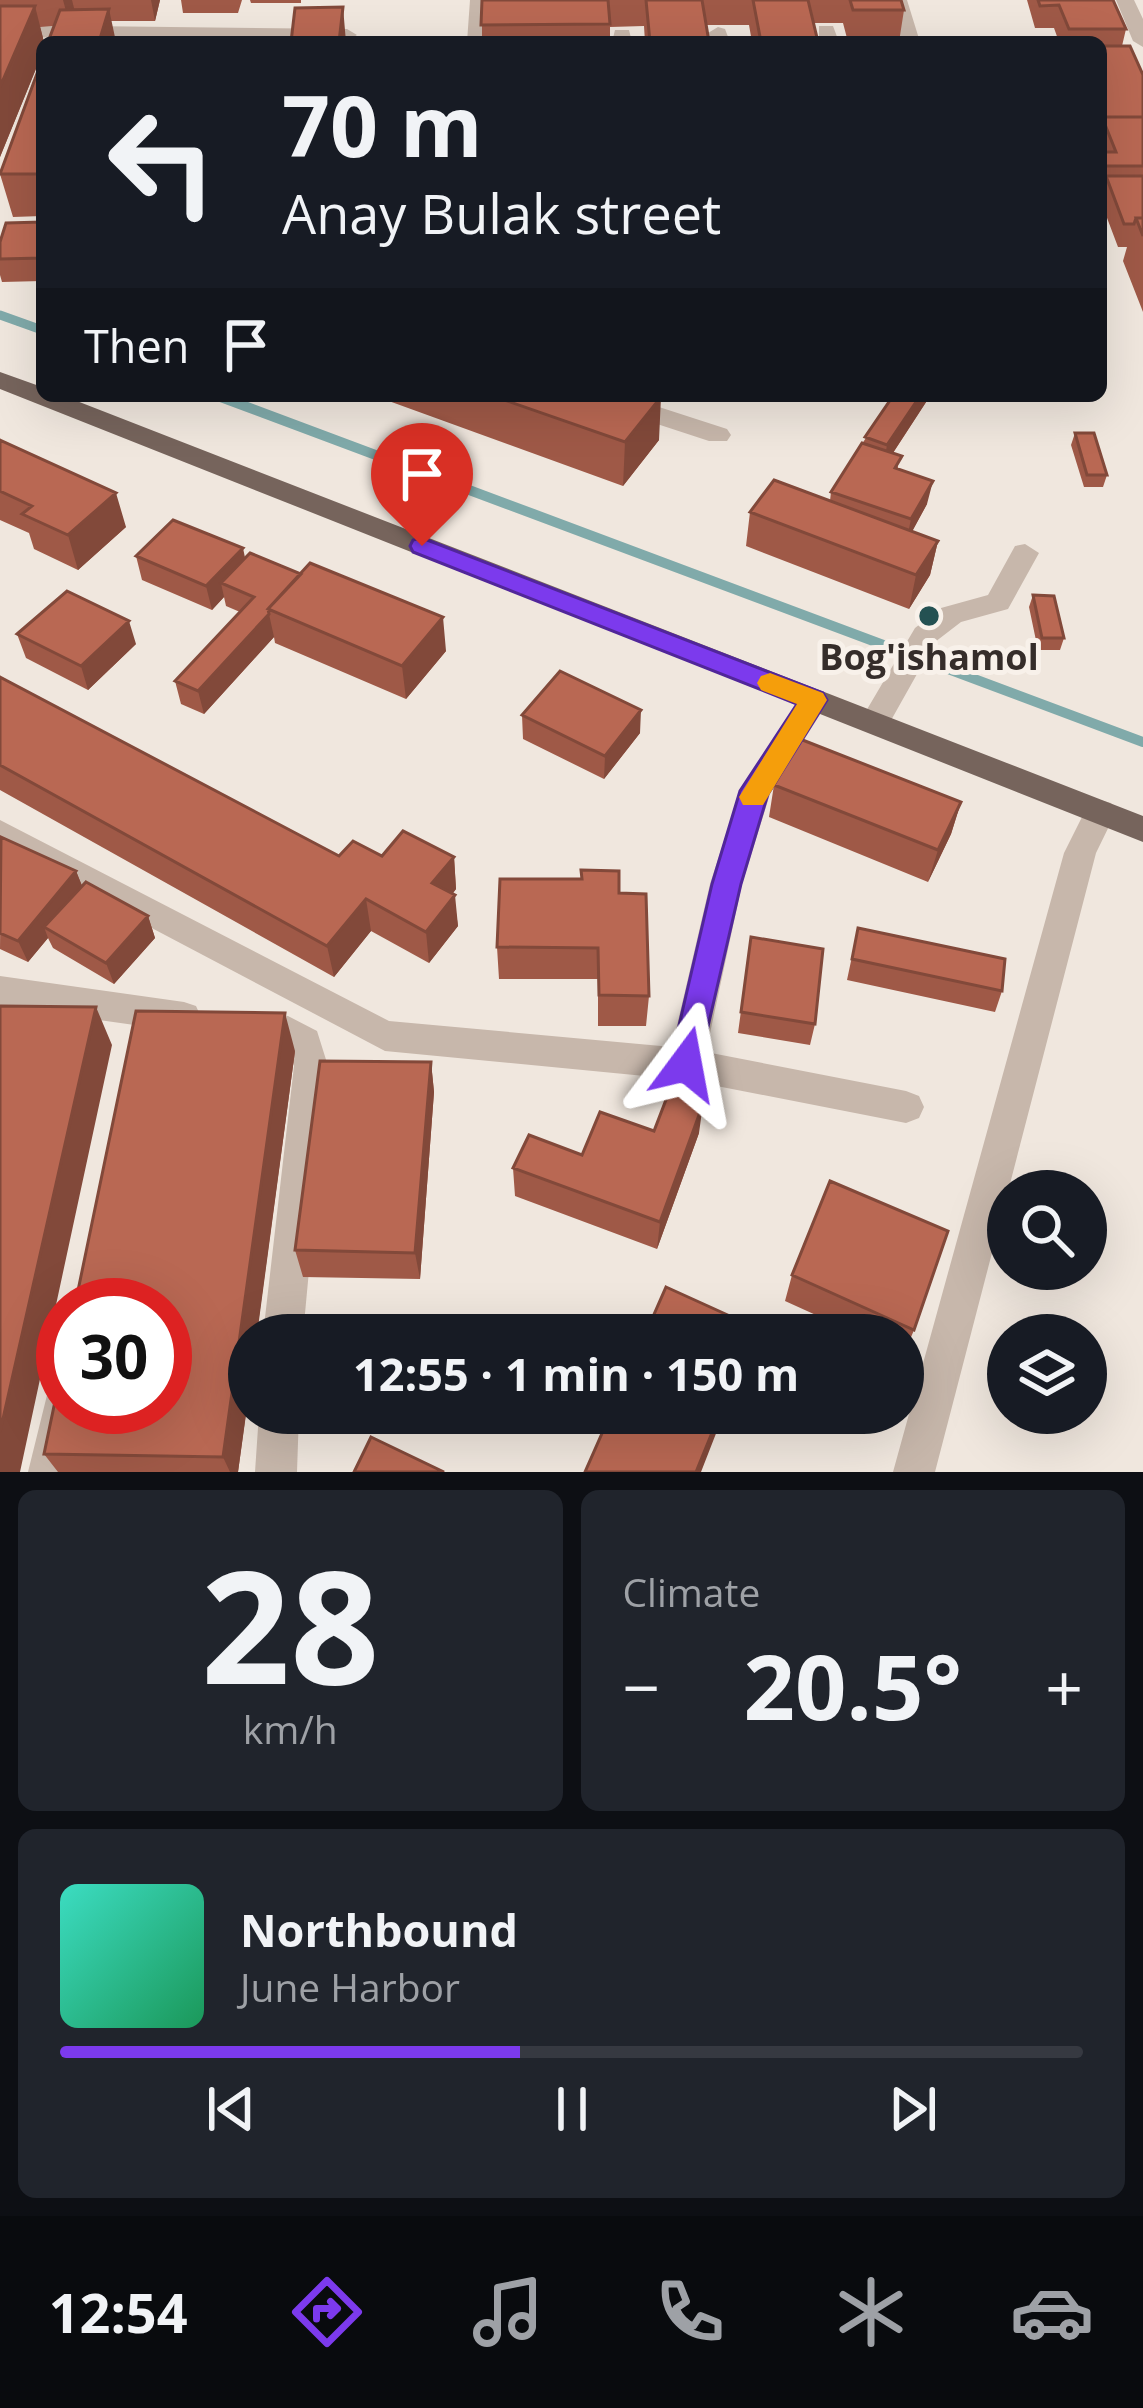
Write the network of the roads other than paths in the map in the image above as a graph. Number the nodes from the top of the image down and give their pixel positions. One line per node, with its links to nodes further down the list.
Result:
1 (479, 0): 8 (street)
2 (898, 0): 9 (street)
3 (1124, 0): 10 (street)
4 (0, 31): 6 (street)
5 (346, 35): 7 (street)
6 (107, 36)
7 (281, 36)
8 (477, 36)
9 (908, 36)
10 (1143, 41)
11 (0, 380): 12 (main road)
12 (36, 394)
13 (56, 402): 17 (main road)
14 (617, 402): 15 (street)
15 (718, 435)
16 (1025, 553): 18 (street)
17 (814, 700): 18 (main road); 25 (street)
18 (874, 723): 19 (main road)
19 (1100, 812): 20 (main road); 32 (street)
20 (1143, 829)
21 (0, 832): 25 (street)
22 (0, 991): 23 (street)
23 (138, 1010): 24 (street); 27 (street)
24 (130, 1056)
25 (686, 1064): 26 (street)
26 (905, 1107)
27 (285, 1314)
28 (57, 1434): 30 (street)
29 (278, 1434): 31 (street)
30 (50, 1472)
31 (277, 1472)
32 (914, 1472)

